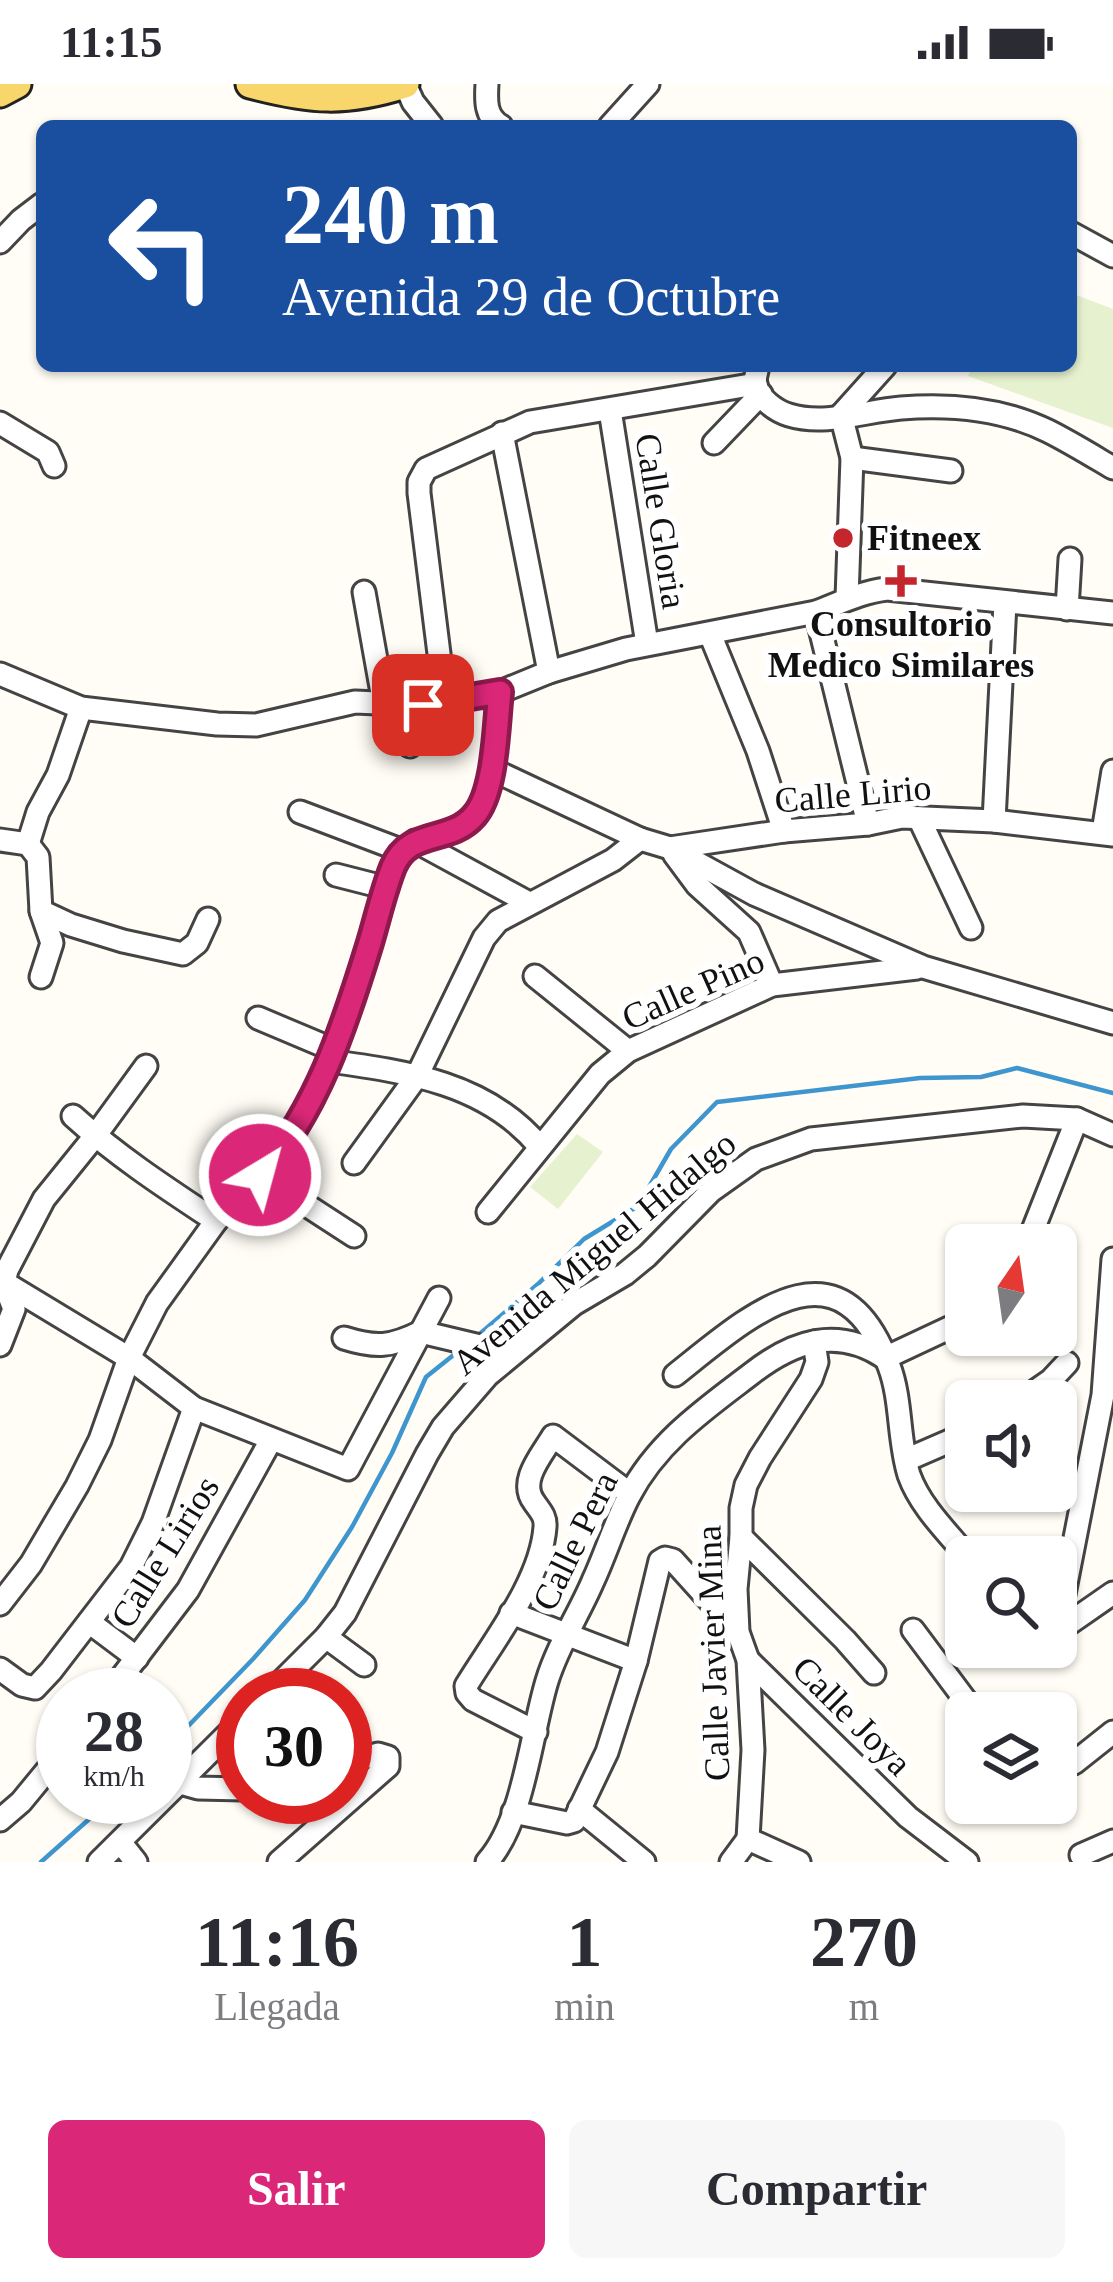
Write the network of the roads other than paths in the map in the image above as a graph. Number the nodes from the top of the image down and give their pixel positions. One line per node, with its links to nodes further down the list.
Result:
1 (17, 84): 6 (main road)
2 (250, 84): 3 (main road)
3 (405, 84): 7 (street)
4 (487, 84): 8 (street)
5 (648, 84): 9 (street)
6 (0, 93)
7 (428, 120)
8 (494, 120)
9 (615, 120)
10 (36, 209): 12 (street)
11 (1077, 236): 13 (street)
12 (0, 242)
13 (1113, 256)
14 (880, 372): 17 (street)
15 (758, 382): 16 (street); 17 (street); 20 (street)
16 (610, 410): 19 (street); 33 (street, Calle Gloria)
17 (841, 415): 21 (street); 23 (street)
18 (0, 422): 22 (street)
19 (502, 434): 34 (street); 38 (street)
20 (714, 442)
21 (852, 458): 24 (street); 27 (street)
22 (54, 466)
23 (1113, 468)
24 (951, 471)
25 (1070, 559): 29 (street)
26 (364, 592): 37 (street)
27 (847, 598): 28 (street); 30 (street)
28 (1006, 603): 29 (street); 45 (street)
29 (1067, 609): 31 (street)
30 (816, 612): 32 (street); 46 (street)
31 (1113, 613)
32 (710, 634): 33 (street); 47 (street)
33 (647, 644): 34 (street)
34 (549, 672): 36 (street)
35 (0, 674): 39 (street)
36 (500, 692): 38 (street); 41 (street)
37 (386, 703): 38 (street); 39 (street)
38 (434, 704): 40 (street)
39 (81, 708): 51 (street)
40 (410, 746)
41 (490, 769): 49 (street, Calle Pino); 52 (street)
42 (1113, 771): 48 (street)
43 (299, 812): 52 (street)
44 (919, 818): 45 (street, Calle Lirio); 46 (street, Calle Lirio); 59 (street)
45 (994, 821): 48 (street, Calle Lirio)
46 (868, 824): 47 (street, Calle Lirio)
47 (784, 832): 53 (street, Calle Lirio)
48 (1108, 834)
49 (640, 839): 53 (street, Calle Pino); 56 (street)
50 (0, 840): 51 (street)
51 (28, 844): 57 (street)
52 (409, 846): 55 (street); 56 (street)
53 (670, 848): 60 (street, Calle Pino); 63 (street)
54 (336, 875): 55 (street)
55 (387, 888): 67 (street)
56 (529, 904): 69 (street)
57 (41, 910): 58 (street); 62 (street)
58 (208, 919)
59 (971, 928)
60 (923, 967): 63 (street, Calle Pino); 65 (street, Calle Pino)
61 (535, 976): 66 (street)
62 (40, 977)
63 (772, 985): 66 (street, Calle Pino)
64 (258, 1018): 67 (street)
65 (1113, 1023)
66 (628, 1051): 74 (street, Calle Pino)
67 (331, 1055): 69 (street); 76 (street)
68 (146, 1066): 73 (street)
69 (417, 1076): 74 (street); 75 (street)
70 (73, 1116): 73 (street)
71 (1077, 1119): 72 (street, Avenida Miguel Hidalgo); 79 (street); 89 (street, Avenida Miguel Hidalgo)
72 (1113, 1135)
73 (95, 1136): 78 (street); 82 (street)
74 (540, 1147): 77 (street, Calle Pino)
75 (354, 1163)
76 (260, 1175): 78 (street); 80 (street)
77 (488, 1212)
78 (216, 1221): 90 (street)
79 (1035, 1224)
80 (354, 1236)
81 (1113, 1259): 101 (street)
82 (2, 1282): 88 (street); 90 (street)
83 (440, 1298): 85 (street)
84 (945, 1330): 91 (street)
85 (426, 1333): 86 (street); 89 (street); 96 (street)
86 (344, 1338)
87 (814, 1342): 91 (street); 99 (street, Calle Pera); 102 (street, Calle Javier Mina)
88 (0, 1346)
89 (516, 1351): 111 (street, Avenida Miguel Hidalgo)
90 (129, 1358): 95 (street); 104 (street)
91 (885, 1358): 93 (street); 98 (street)
92 (1067, 1364): 94 (street)
93 (675, 1375)
94 (1051, 1380)
95 (194, 1408): 96 (street); 107 (street)
96 (272, 1440): 112 (street, Calle Lirios)
97 (945, 1443): 98 (street)
98 (906, 1460): 100 (street)
99 (630, 1494): 105 (street); 110 (street, Calle Pera)
100 (951, 1536)
101 (1075, 1536)
102 (741, 1537): 109 (street, Calle Javier Mina); 119 (street)
103 (1113, 1593): 106 (street)
104 (0, 1604)
105 (511, 1612): 110 (street); 121 (street)
106 (1077, 1616)
107 (89, 1622): 112 (street); 118 (street)
108 (913, 1630): 120 (street)
109 (738, 1632): 113 (street, Calle Javier Mina); 114 (street)
110 (566, 1636): 114 (street); 121 (street, Calle Pera)
111 (326, 1637): 115 (street); 117 (street, Avenida Miguel Hidalgo)
112 (137, 1658): 116 (street, Calle Lirios)
113 (748, 1660): 134 (street, Calle Javier Mina); 145 (street, Calle Joya)
114 (636, 1661): 129 (street)
115 (364, 1665)
116 (129, 1668)
117 (295, 1668)
118 (0, 1669)
119 (874, 1673)
120 (959, 1692)
121 (536, 1732): 130 (street, Calle Pera)
122 (1113, 1732): 125 (street)
123 (216, 1746): 126 (street)
124 (372, 1756): 127 (street)
125 (1077, 1761)
126 (192, 1771)
127 (372, 1780)
128 (36, 1783): 131 (street)
129 (579, 1809): 130 (street); 142 (street)
130 (513, 1812): 141 (street, Calle Pera)
131 (0, 1820)
132 (140, 1824): 136 (street)
133 (322, 1824): 140 (street)
134 (748, 1839): 143 (street); 144 (street)
135 (1113, 1841): 137 (street)
136 (121, 1843): 138 (street); 139 (street)
137 (1081, 1855)
138 (99, 1862)
139 (136, 1862)
140 (279, 1862)
141 (487, 1862)
142 (644, 1862)
143 (730, 1862)
144 (799, 1862)
145 (968, 1862)

